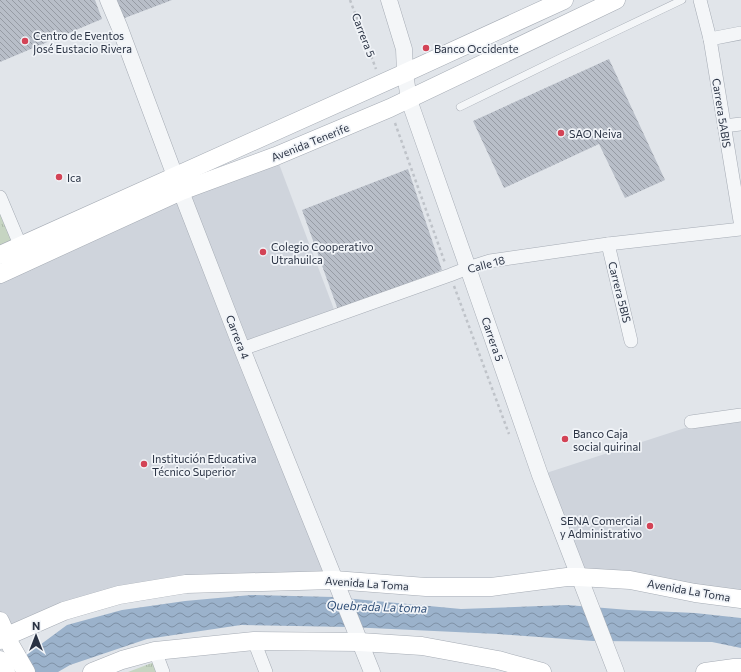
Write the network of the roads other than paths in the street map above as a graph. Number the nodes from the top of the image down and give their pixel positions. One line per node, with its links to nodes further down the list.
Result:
1 (108, 0): 14 (street, Carrera 4)
2 (389, 0): 9 (street, Carrera 5)
3 (564, 0): 9 (main road, Avenida Tenerife)
4 (616, 0): 10 (main road, Avenida Tenerife)
5 (682, 0): 11 (lane)
6 (700, 0): 8 (street, Carrera 5ABIS)
7 (741, 33): 8 (street)
8 (710, 39): 13 (street, Carrera 5ABIS)
9 (405, 72): 10 (street, Carrera 5); 14 (main road, Avenida Tenerife)
10 (409, 100): 14 (main road, Avenida Tenerife); 20 (street, Carrera 5)
11 (460, 108)
12 (741, 124): 13 (street)
13 (724, 126): 16 (street, Carrera 5ABIS)
14 (178, 183): 18 (main road, Avenida Tenerife); 21 (main road, Avenida Tenerife); 23 (street, Carrera 4)
15 (0, 197): 18 (street)
16 (741, 228): 17 (street, Calle 18)
17 (608, 244): 20 (street, Calle 18); 22 (street, Carrera 5BIS)
18 (21, 247): 19 (main road, Avenida Tenerife)
19 (0, 255)
20 (468, 268): 23 (street, Calle 18); 27 (street, Carrera 5)
21 (0, 274)
22 (631, 341)
23 (242, 349): 26 (street, Carrera 4)
24 (741, 415): 25 (street)
25 (691, 422)
26 (334, 580): 27 (main road, Avenida La Toma); 29 (main road, Avenida La Toma); 30 (street, Carrera 4)
27 (582, 584): 28 (main road, Avenida La Toma); 35 (street, Carrera 5)
28 (741, 599)
29 (5, 636): 37 (main road)
30 (358, 636): 31 (main road); 41 (street, Carrera 4); 42 (main road)
31 (254, 641): 32 (main road); 40 (street)
32 (155, 651): 38 (main road); 39 (street)
33 (0, 660): 36 (main road)
34 (741, 668): 43 (main road)
35 (616, 671)
36 (6, 672)
37 (26, 672)
38 (94, 672)
39 (163, 672)
40 (266, 672)
41 (372, 672)
42 (542, 672)
43 (705, 672)

